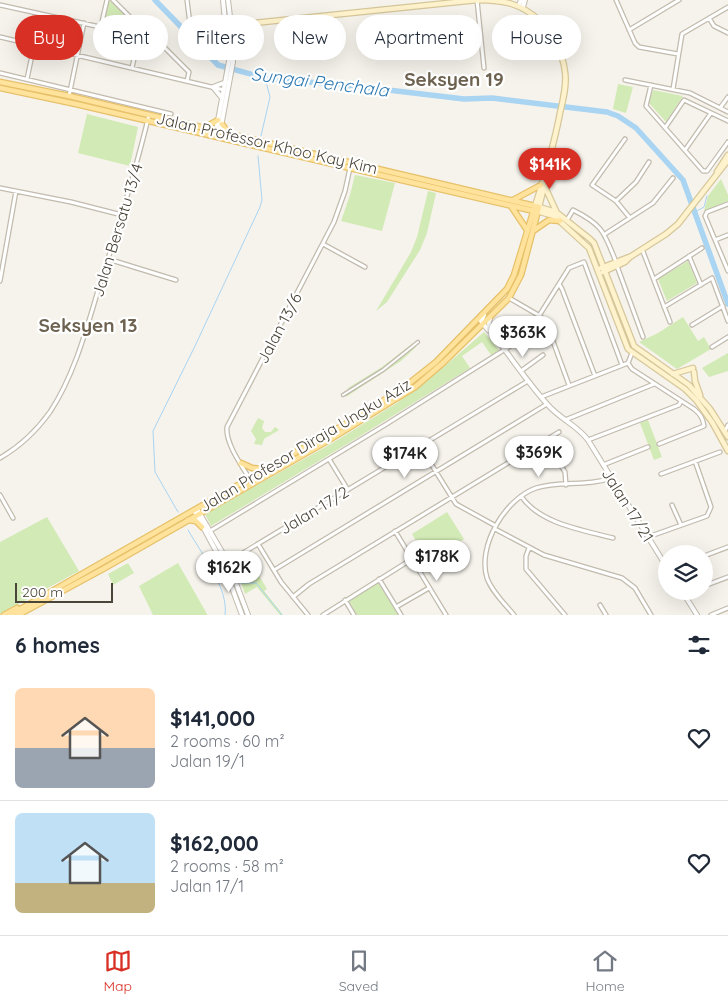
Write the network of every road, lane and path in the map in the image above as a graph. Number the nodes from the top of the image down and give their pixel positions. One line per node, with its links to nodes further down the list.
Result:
1 (107, 0): 14 (street)
2 (113, 0): 15 (street)
3 (187, 0): 16 (street)
4 (222, 0): 17 (street)
5 (228, 0): 18 (street)
6 (477, 0): 12 (main road); 20 (main road); 36 (street)
7 (522, 0): 12 (street)
8 (525, 0): 12 (street)
9 (617, 0): 24 (street)
10 (679, 0): 24 (street)
11 (0, 4): 21 (street)
12 (521, 6): 76 (main road)
13 (728, 7): 19 (street)
14 (104, 15)
15 (128, 15)
16 (189, 15)
17 (226, 15)
18 (229, 15)
19 (709, 18): 25 (street); 29 (street)
20 (264, 21)
21 (84, 23): 22 (street); 23 (street)
22 (93, 25)
23 (83, 28)
24 (629, 30): 29 (street)
25 (728, 34)
26 (0, 37): 27 (street)
27 (15, 41)
28 (168, 50): 40 (street)
29 (678, 54): 46 (street)
30 (83, 56): 35 (street)
31 (31, 60): 38 (street)
32 (76, 60): 47 (street)
33 (134, 60): 35 (street)
34 (231, 60): 42 (street)
35 (132, 68): 40 (street)
36 (484, 68)
37 (0, 73): 38 (street)
38 (27, 79): 47 (street)
39 (625, 80): 43 (street)
40 (187, 81): 44 (street)
41 (0, 82): 49 (main road, Jalan Professor Khoo Kay Kim)
42 (228, 83): 44 (street); 48 (street); 50 (street)
43 (652, 85): 46 (street); 62 (street)
44 (213, 87): 48 (street); 52 (street)
45 (0, 88): 57 (main road, Jalan Professor Khoo Kay Kim)
46 (673, 88): 53 (street)
47 (70, 90): 49 (street); 56 (street)
48 (224, 90): 50 (street); 52 (street)
49 (69, 96): 57 (main road, Jalan Professor Khoo Kay Kim)
50 (227, 96): 60 (street)
51 (728, 97): 53 (street)
52 (222, 98): 58 (street)
53 (720, 108): 54 (street)
54 (728, 112)
55 (711, 113): 59 (street); 62 (street); 69 (street)
56 (171, 114)
57 (148, 118): 61 (main road, Jalan Professor Khoo Kay Kim); 64 (main road, Jalan Professor Khoo Kay Kim); 84 (street, Jalan Bersatu 13/4)
58 (218, 120): 61 (main road); 63 (street)
59 (728, 121)
60 (222, 124): 63 (street); 65 (main road)
61 (202, 128): 63 (main road, Jalan Professor Khoo Kay Kim)
62 (665, 128): 69 (street)
63 (218, 132): 64 (main road); 65 (main road, Jalan Professor Khoo Kay Kim); 67 (main road)
64 (198, 133): 67 (main road, Jalan Professor Khoo Kay Kim)
65 (229, 134): 80 (main road, Jalan Professor Khoo Kay Kim)
66 (625, 139): 79 (street)
67 (231, 141): 73 (main road, Jalan Professor Khoo Kay Kim)
68 (728, 142): 69 (street)
69 (685, 150)
70 (728, 155): 75 (main road)
71 (728, 160): 75 (main road)
72 (648, 162): 79 (street)
73 (350, 168): 80 (main road, Jalan Professor Khoo Kay Kim); 92 (street, Jalan 13/6)
74 (673, 178): 85 (street)
75 (713, 180): 94 (main road)
76 (543, 186): 80 (main road); 82 (main road); 83 (main road)
77 (0, 188): 78 (street)
78 (16, 191): 84 (street); 104 (street)
79 (616, 201): 85 (street)
80 (511, 203): 82 (main road, Jalan Professor Khoo Kay Kim); 88 (main road)
81 (728, 204): 91 (street)
82 (536, 208): 83 (main road); 87 (main road); 88 (main road, Jalan Profesor Diraja Ungku Aziz)
83 (556, 212): 86 (main road)
84 (122, 215): 96 (street, Jalan Bersatu 13/4)
85 (630, 218): 89 (street)
86 (567, 220): 89 (street); 99 (main road)
87 (560, 221): 88 (main road); 101 (main road)
88 (529, 231): 107 (main road, Jalan Profesor Diraja Ungku Aziz); 110 (main road, Jalan Profesor Diraja Ungku Aziz)
89 (605, 234): 97 (street)
90 (728, 235): 91 (street)
91 (715, 240): 100 (street)
92 (323, 244): 98 (street); 153 (street, Jalan 13/6)
93 (702, 248): 95 (street)
94 (642, 249): 97 (main road); 102 (street)
95 (689, 256): 102 (street); 106 (street)
96 (108, 259): 103 (street); 150 (street, Jalan Bersatu 13/4)
97 (616, 264): 99 (main road); 118 (street)
98 (365, 267)
99 (604, 269): 101 (main road); 128 (main road)
100 (728, 271)
101 (599, 272): 123 (main road)
102 (654, 279): 109 (street)
103 (176, 280)
104 (0, 281)
105 (559, 284): 111 (street); 126 (street); 129 (street)
106 (701, 285): 108 (street); 109 (street)
107 (509, 298): 111 (street); 112 (main road, Jalan Profesor Diraja Ungku Aziz)
108 (723, 306): 113 (street); 116 (street)
109 (664, 307): 114 (street)
110 (485, 314): 115 (street); 155 (main road, Jalan Profesor Diraja Ungku Aziz)
111 (540, 316): 122 (street); 132 (street)
112 (490, 317): 115 (main road, Jalan Profesor Diraja Ungku Aziz); 117 (street)
113 (728, 321)
114 (670, 322)
115 (482, 324): 117 (street, Jalan 17/21); 160 (main road, Jalan Profesor Diraja Ungku Aziz)
116 (692, 325)
117 (491, 332): 122 (street, Jalan 17/21)
118 (643, 337)
119 (728, 337): 121 (street)
120 (418, 342): 133 (street)
121 (712, 347)
122 (505, 349): 127 (street, Jalan 17/21); 151 (street)
123 (632, 353): 125 (street); 148 (main road)
124 (543, 355): 127 (street)
125 (628, 363): 126 (street); 131 (street)
126 (622, 365): 129 (street)
127 (521, 371): 130 (street, Jalan 17/21)
128 (673, 374): 135 (main road); 135 (main road)
129 (595, 376): 132 (street)
130 (528, 380): 134 (street, Jalan 17/21); 146 (street, Jalan 17/2)
131 (655, 384): 136 (street); 138 (street)
132 (569, 385): 134 (street)
133 (343, 395)
134 (541, 397): 137 (street, Jalan 17/21)
135 (701, 397): 140 (main road)
136 (681, 401): 144 (street); 145 (street)
137 (547, 404): 138 (street, Jalan 17/21); 156 (street)
138 (565, 420): 144 (street, Jalan 17/21)
139 (727, 425): 140 (street)
140 (725, 431): 142 (main road)
141 (559, 432): 143 (street)
142 (728, 437)
143 (545, 440): 161 (street); 165 (street)
144 (588, 440): 154 (street, Jalan 17/21)
145 (659, 444)
146 (420, 446): 156 (street); 162 (street, Jalan 17/2)
147 (648, 447): 154 (street)
148 (728, 451)
149 (720, 452): 152 (street)
150 (0, 458)
151 (329, 459): 162 (street); 173 (street)
152 (695, 461): 157 (street); 170 (street)
153 (241, 463): 155 (main road); 158 (street, Jalan 13/6)
154 (603, 465): 159 (street, Jalan 17/21)
155 (266, 469): 158 (main road, Jalan Profesor Diraja Ungku Aziz)
156 (435, 472): 165 (street); 184 (street)
157 (661, 474)
158 (250, 478): 160 (street, Jalan 13/6); 167 (main road, Jalan Profesor Diraja Ungku Aziz)
159 (611, 478): 161 (street); 175 (street, Jalan 17/21)
160 (253, 484): 167 (main road, Jalan Profesor Diraja Ungku Aziz)
161 (566, 485): 164 (street)
162 (348, 490): 177 (street, Jalan 17/2)
163 (0, 495): 168 (street)
164 (521, 496): 172 (street); 176 (street)
165 (451, 497): 172 (street); 174 (street)
166 (672, 505): 170 (street)
167 (197, 512): 169 (main road, Jalan Profesor Diraja Ungku Aziz); 171 (street); 173 (street); 187 (main road, Jalan Profesor Diraja Ungku Aziz)
168 (13, 518)
169 (186, 521): 171 (main road); 196 (main road, Jalan Profesor Diraja Ungku Aziz)
170 (681, 525): 175 (street)
171 (202, 526): 201 (street)
172 (496, 528): 179 (street); 208 (street)
173 (210, 531): 183 (street)
174 (395, 531): 182 (street); 190 (street)
175 (648, 537): 180 (street, Jalan 17/21)
176 (613, 538)
177 (258, 544): 183 (street, Jalan 17/2); 184 (street)
178 (728, 547): 181 (street)
179 (530, 548): 197 (street); 209 (street)
180 (658, 553)
181 (713, 553)
182 (412, 559): 186 (street); 189 (street)
183 (228, 562): 202 (street)
184 (274, 570): 190 (street)
185 (728, 577): 188 (street)
186 (379, 579): 191 (street); 194 (street)
187 (71, 580): 196 (main road, Jalan Profesor Diraja Ungku Aziz); 198 (main road)
188 (713, 583)
189 (429, 588): 194 (street); 207 (street)
190 (293, 597): 203 (street)
191 (345, 600): 204 (street); 205 (street)
192 (687, 600): 211 (street)
193 (600, 605): 210 (street)
194 (396, 607): 206 (street)
195 (728, 608): 212 (street)
196 (23, 612): 199 (main road, Jalan Profesor Diraja Ungku Aziz); 200 (main road, Jalan Profesor Diraja Ungku Aziz)
197 (649, 614)
198 (4, 615)
199 (10, 615)
200 (18, 615)
201 (242, 615)
202 (248, 615)
203 (308, 615)
204 (323, 615)
205 (354, 615)
206 (401, 615)
207 (446, 615)
208 (514, 615)
209 (565, 615)
210 (606, 615)
211 (697, 615)
212 (711, 615)

